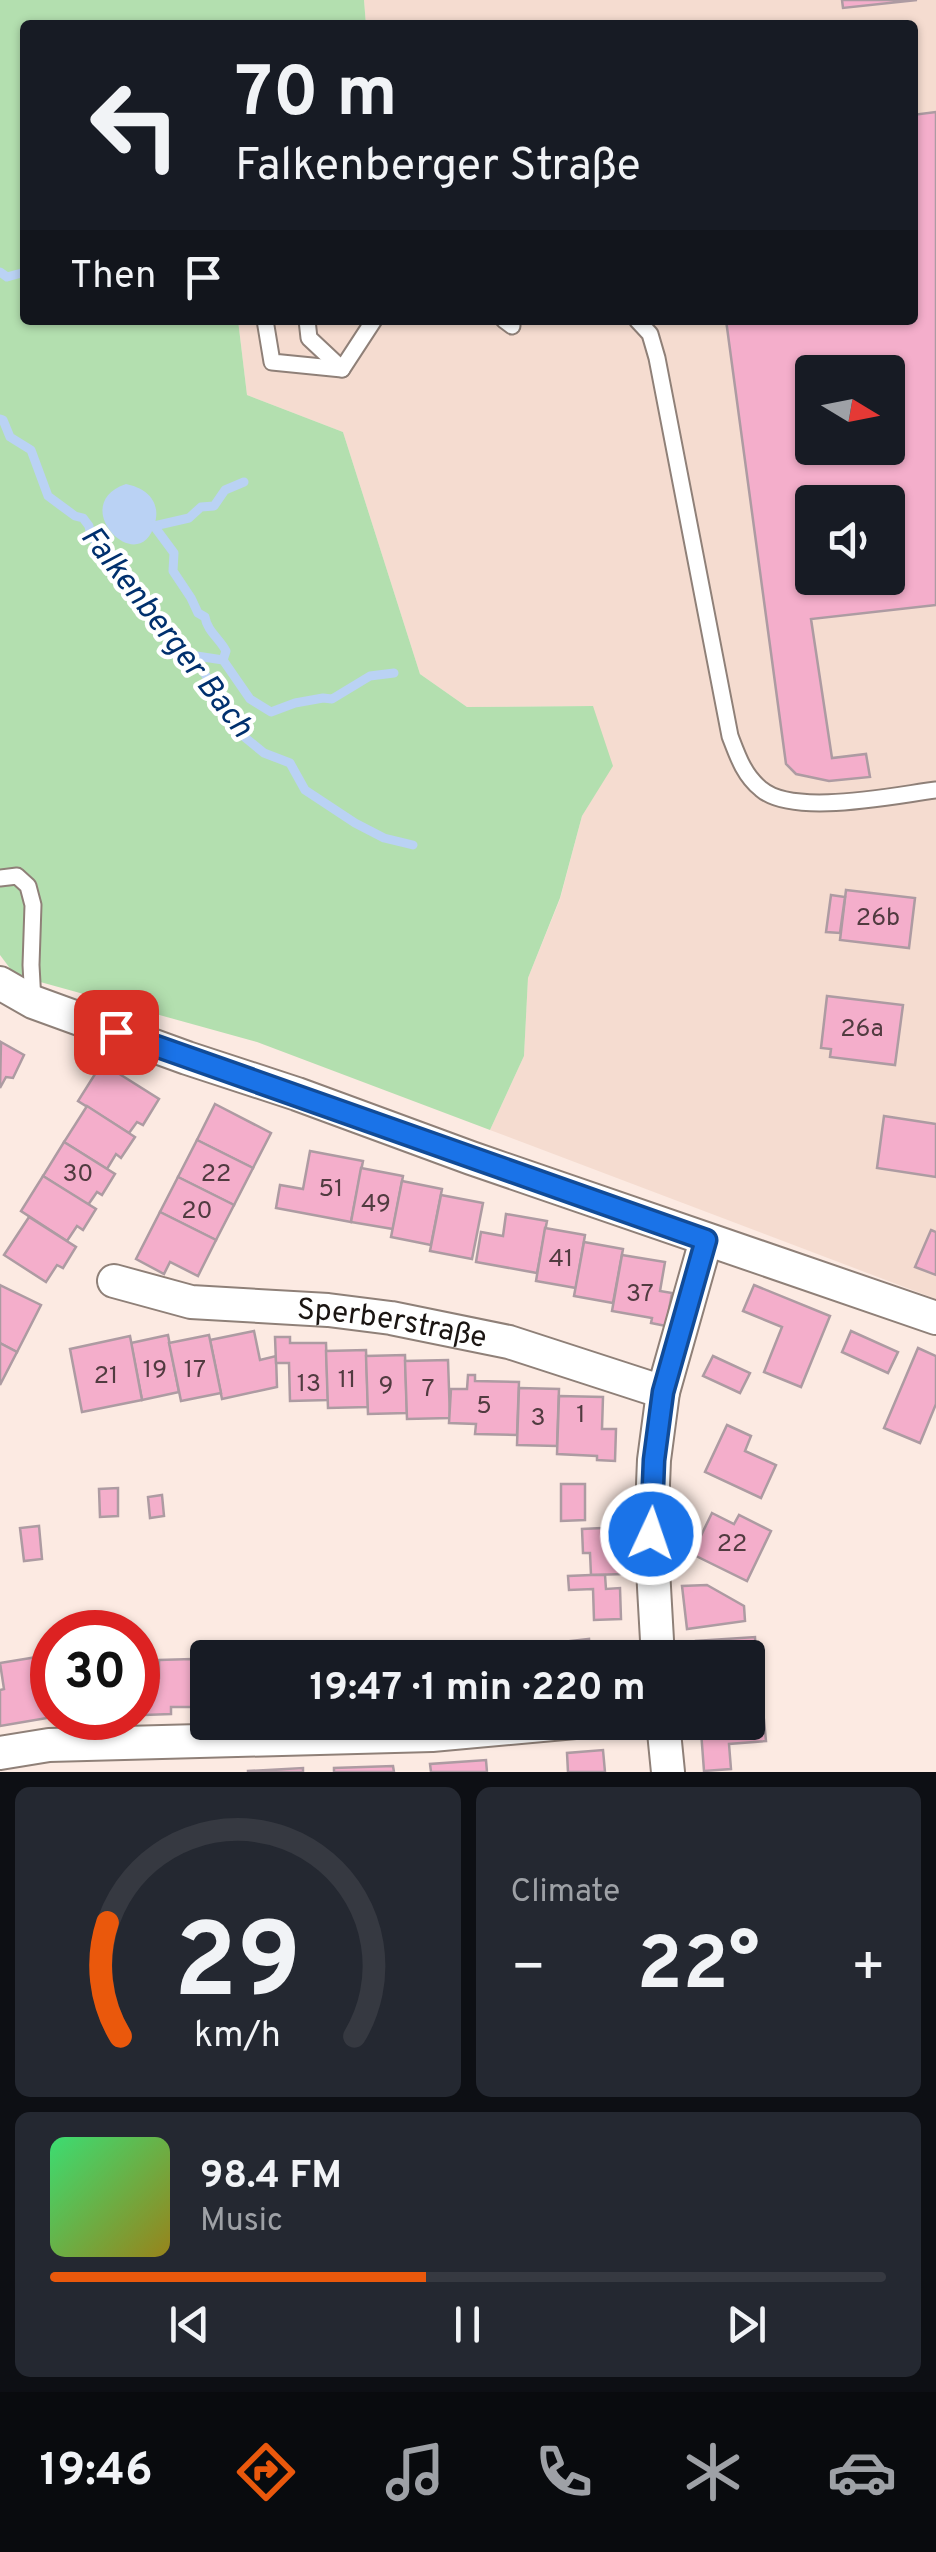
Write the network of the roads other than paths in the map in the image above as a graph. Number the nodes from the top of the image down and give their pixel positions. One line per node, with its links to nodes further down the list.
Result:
1 (266, 325): 5 (lane)
2 (308, 325): 5 (lane)
3 (371, 325): 5 (lane)
4 (642, 325): 6 (lane)
5 (342, 369)
6 (936, 790)
7 (0, 878): 9 (lane)
8 (0, 984): 9 (street)
9 (33, 1002): 10 (street)
10 (706, 1240): 12 (street); 13 (street)
11 (114, 1281): 13 (street, Sperberstraße)
12 (936, 1318)
13 (663, 1392): 14 (street)
14 (657, 1640)
15 (240, 1740): 17 (street)
16 (665, 1740): 18 (street)
17 (0, 1753)
18 (668, 1772)

